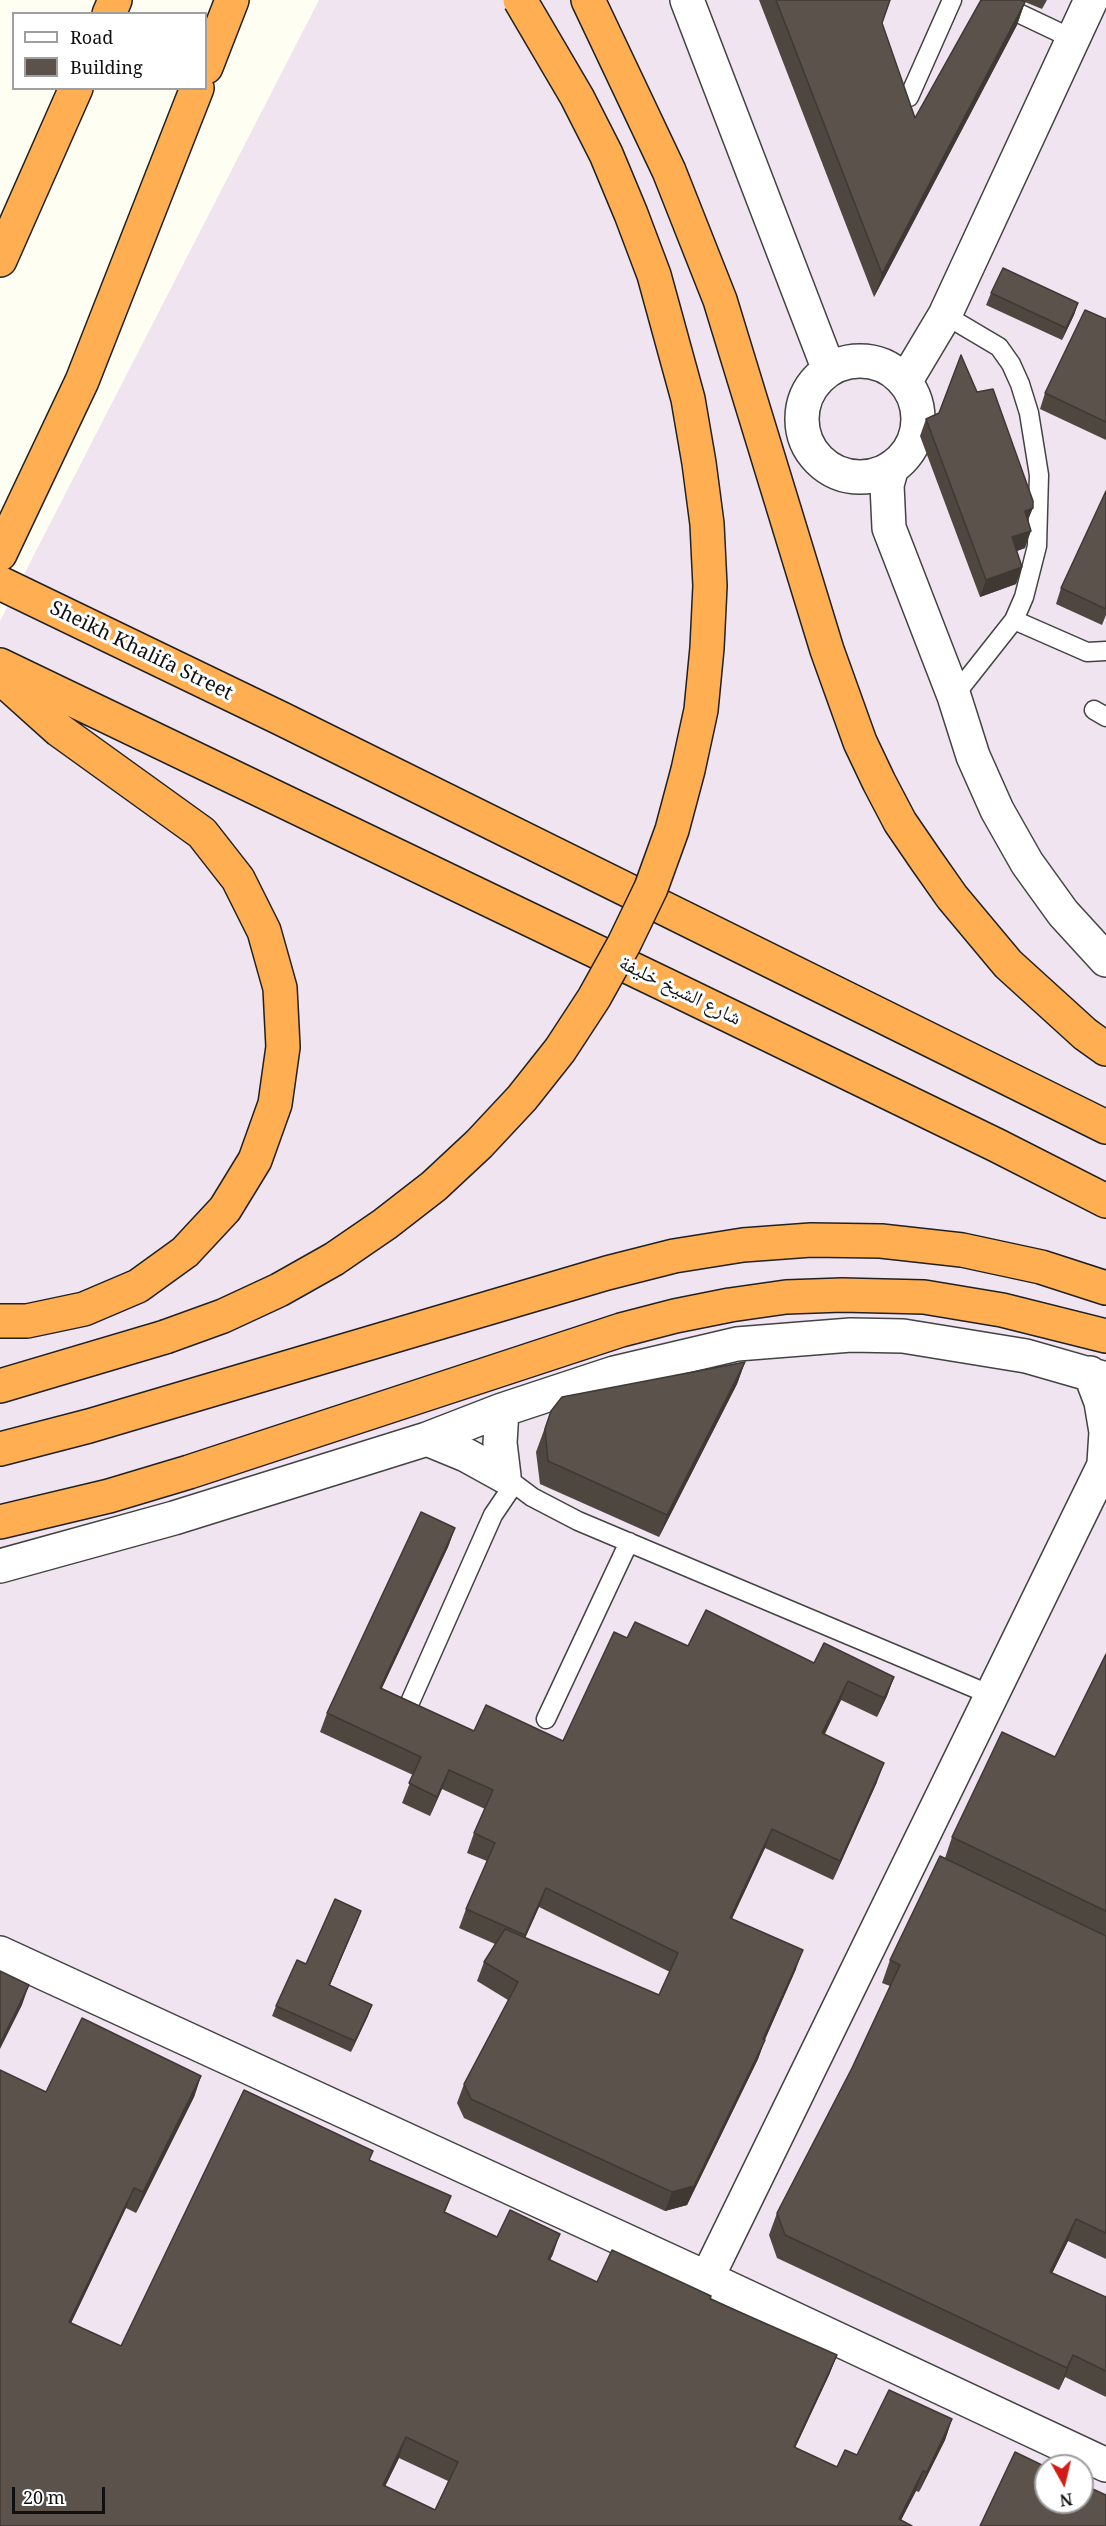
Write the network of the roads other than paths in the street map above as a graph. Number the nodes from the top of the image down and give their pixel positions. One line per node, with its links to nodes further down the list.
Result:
1 (232, 0): 9 (highway)
2 (520, 0): 33 (highway, bridge)
3 (588, 0): 26 (highway)
4 (687, 0): 15 (street)
5 (952, 0): 12 (lane)
6 (991, 0): 8 (lane)
7 (1091, 0): 8 (street)
8 (1072, 39): 14 (street)
9 (207, 64)
10 (75, 90): 13 (highway)
11 (196, 90): 18 (highway)
12 (909, 97)
13 (0, 260)
14 (945, 315): 16 (street); 20 (lane)
15 (829, 370): 16 (street); 17 (street)
16 (905, 382): 17 (street)
17 (892, 467): 24 (street)
18 (0, 554)
19 (0, 583): 27 (highway, Sheikh Khalifa Street)
20 (1014, 620): 21 (lane); 24 (lane)
21 (1106, 651)
22 (0, 665): 28 (highway, شارع الشيخ خليفة)
23 (0, 677): 30 (highway)
24 (954, 696): 25 (street)
25 (1106, 960)
26 (1106, 1049)
27 (1106, 1127)
28 (1106, 1201)
29 (1106, 1288): 36 (highway)
30 (0, 1321)
31 (1106, 1336): 39 (highway)
32 (1098, 1376): 34 (street); 37 (street)
33 (0, 1386)
34 (502, 1410): 35 (street); 38 (street)
35 (427, 1439): 38 (street); 41 (street)
36 (0, 1449)
37 (1105, 1462): 42 (street)
38 (509, 1480): 40 (lane); 43 (lane)
39 (0, 1522)
40 (629, 1542): 42 (lane); 44 (lane)
41 (0, 1566)
42 (991, 1695): 46 (street)
43 (407, 1709)
44 (546, 1719)
45 (0, 1953): 46 (street)
46 (707, 2278): 47 (street)
47 (1106, 2465)

